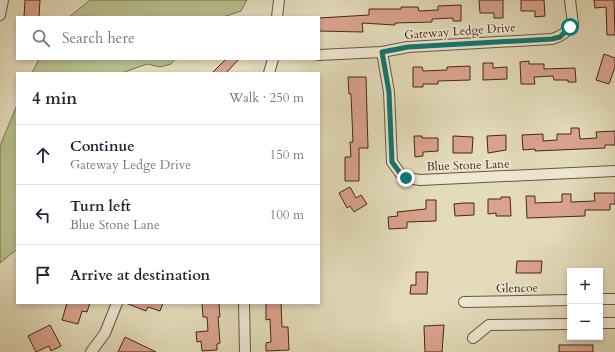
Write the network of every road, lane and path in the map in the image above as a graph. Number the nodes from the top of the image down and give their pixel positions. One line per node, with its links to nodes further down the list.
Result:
1 (2, 0): 4 (street)
2 (279, 0): 5 (street)
3 (570, 0): 6 (street, Gateway Ledge Drive)
4 (0, 14)
5 (277, 16)
6 (382, 52): 7 (street, Gateway Ledge Drive); 10 (street, Blue Stone Lane)
7 (320, 55)
8 (273, 60): 9 (street)
9 (269, 72)
10 (615, 171)
11 (603, 299): 12 (street)
12 (615, 299)
13 (567, 300): 14 (street, Glencoe)
14 (464, 302)
15 (117, 304): 21 (street)
16 (244, 304): 22 (street)
17 (615, 322): 18 (street)
18 (603, 323)
19 (567, 324): 20 (street)
20 (473, 338)
21 (91, 352)
22 (245, 352)

